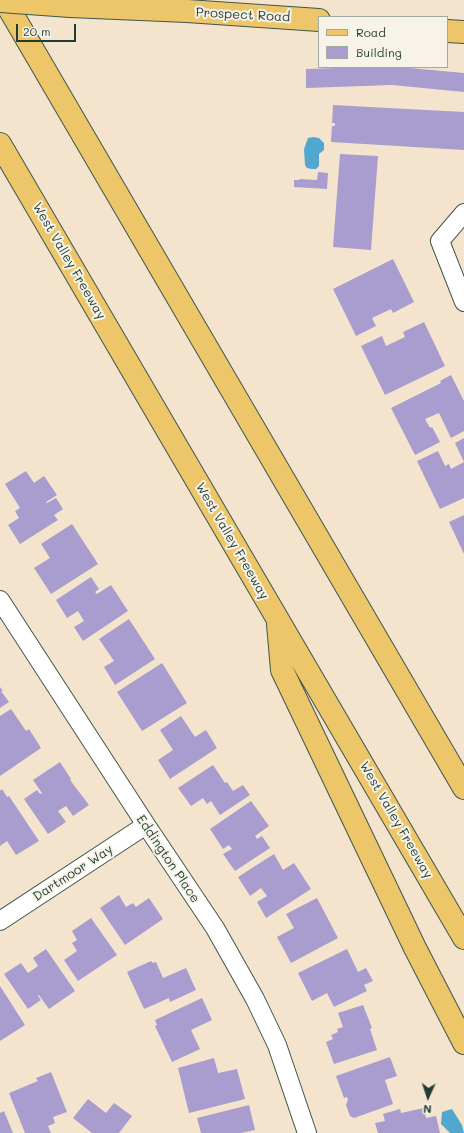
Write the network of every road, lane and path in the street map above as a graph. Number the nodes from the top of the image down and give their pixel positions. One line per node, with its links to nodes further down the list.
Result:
1 (4, 0): 11 (main road)
2 (0, 1): 3 (main road, Prospect Road, bridge)
3 (318, 20)
4 (448, 31): 5 (main road)
5 (464, 32)
6 (0, 144): 10 (main road, West Valley Freeway)
7 (464, 213): 8 (street)
8 (464, 302)
9 (0, 600): 12 (street, Eddington Place)
10 (278, 618): 14 (main road, West Valley Freeway); 15 (main road)
11 (464, 788)
12 (146, 826): 13 (street, Dartmoor Way); 16 (street, Eddington Place)
13 (0, 920)
14 (464, 938)
15 (464, 1044)
16 (307, 1133)

